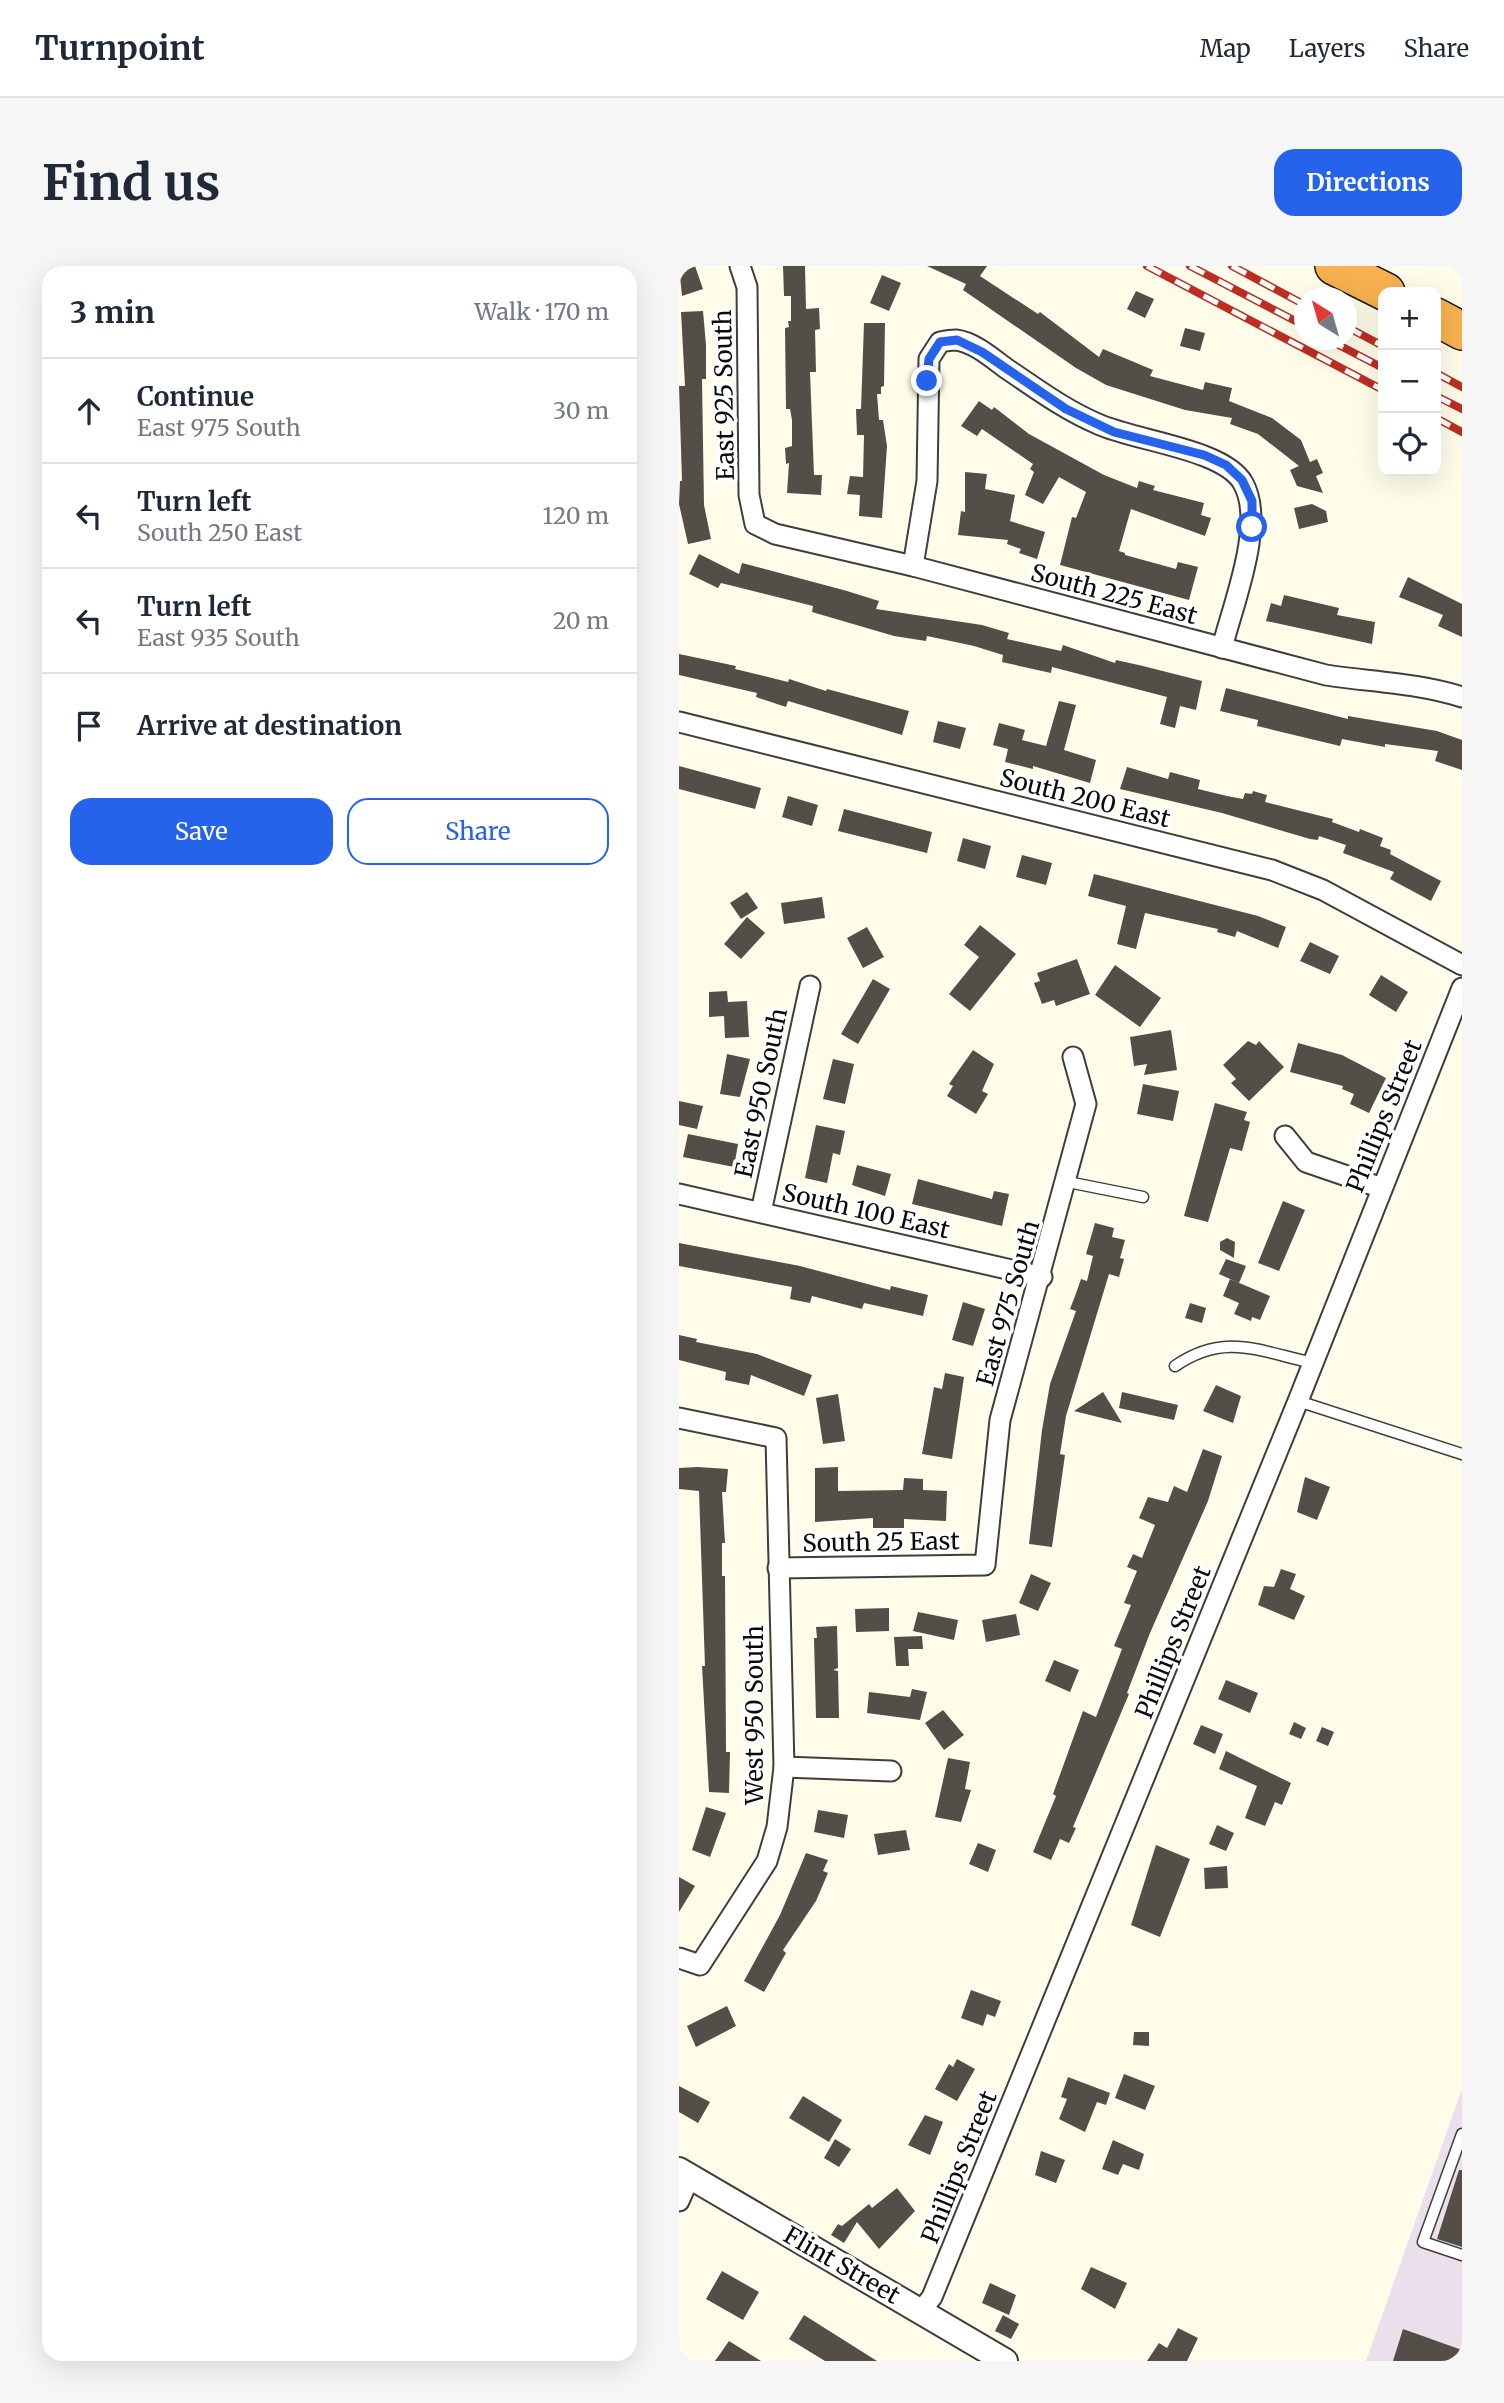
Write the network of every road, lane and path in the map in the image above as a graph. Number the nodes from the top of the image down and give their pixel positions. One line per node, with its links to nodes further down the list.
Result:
1 (740, 266): 6 (street, East 925 South)
2 (1334, 266): 3 (highway)
3 (1378, 288)
4 (1441, 320): 5 (highway)
5 (1462, 331)
6 (755, 524): 7 (street, South 225 East)
7 (913, 566): 8 (street, South 225 East); 8 (street)
8 (1222, 648): 9 (street, South 225 East)
9 (1462, 697)
10 (679, 722): 11 (street, South 200 East)
11 (1462, 965)
12 (810, 986): 20 (street, East 950 South)
13 (1462, 988): 17 (street, Phillips Street)
14 (1073, 1057): 16 (street, East 975 South)
15 (1285, 1136): 17 (street)
16 (1067, 1182): 19 (lane); 21 (street, East 975 South)
17 (1382, 1188): 22 (street, Phillips Street)
18 (679, 1194): 20 (street, South 100 East)
19 (1143, 1198)
20 (761, 1212): 21 (street, South 100 East)
21 (1042, 1277): 27 (street, East 975 South)
22 (1313, 1363): 23 (lane); 24 (street, Phillips Street)
23 (1175, 1366)
24 (1298, 1401): 26 (lane); 36 (street, Phillips Street)
25 (679, 1418): 28 (street, West 950 South)
26 (1462, 1454)
27 (985, 1565): 28 (street, South 25 East)
28 (778, 1568): 29 (street, West 950 South)
29 (783, 1767): 30 (street); 31 (street, West 950 South)
30 (891, 1771)
31 (679, 1958)
32 (1462, 2134): 35 (lane)
33 (684, 2173): 34 (street); 36 (street, Flint Street)
34 (679, 2201)
35 (1462, 2255)
36 (921, 2311): 37 (street, Flint Street)
37 (1005, 2361)

